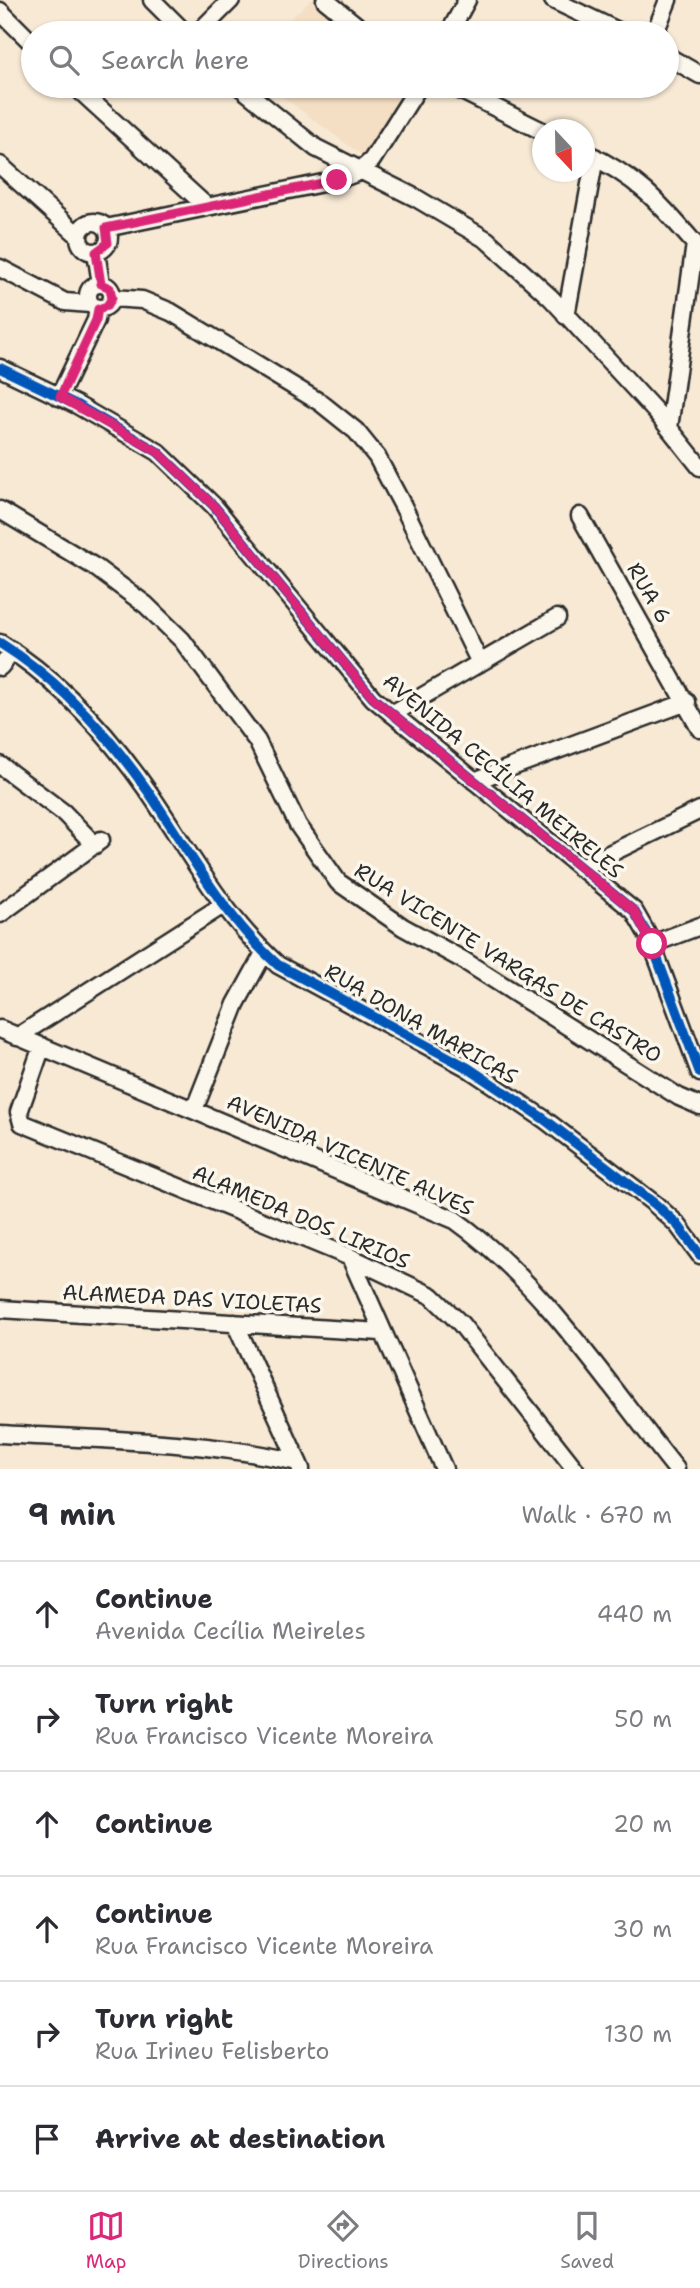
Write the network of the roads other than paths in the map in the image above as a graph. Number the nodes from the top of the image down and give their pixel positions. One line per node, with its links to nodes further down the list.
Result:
1 (152, 0): 8 (street)
2 (231, 0): 9 (street)
3 (325, 0): 10 (street)
4 (467, 0): 11 (street)
5 (554, 0): 12 (street)
6 (668, 0): 13 (street)
7 (0, 11): 14 (street)
8 (173, 21)
9 (210, 21)
10 (351, 21)
11 (456, 21)
12 (597, 21)
13 (660, 21)
14 (21, 32)
15 (679, 63): 16 (street)
16 (700, 75)
17 (88, 98): 26 (street)
18 (254, 98): 24 (street)
19 (411, 98): 24 (street)
20 (476, 98): 21 (street)
21 (532, 126)
22 (595, 157): 37 (street)
23 (0, 165): 28 (street)
24 (359, 172): 26 (street); 34 (street)
25 (586, 182): 34 (street)
26 (206, 206): 27 (street)
27 (106, 228): 28 (street); 29 (street)
28 (79, 236): 29 (street)
29 (96, 252): 31 (street)
30 (0, 268): 33 (street)
31 (101, 284): 32 (street); 33 (street)
32 (112, 298): 33 (street); 43 (street)
33 (94, 306): 36 (street)
34 (566, 316): 37 (street)
35 (0, 369): 36 (street, AVENIDA CECÍLIA MEIRELES)
36 (60, 397): 46 (street, AVENIDA CECÍLIA MEIRELES)
37 (669, 428): 38 (street)
38 (700, 467)
39 (0, 510): 63 (street, RUA VICENTE VARGAS DE CASTRO)
40 (580, 516): 45 (street, RUA 6)
41 (556, 618): 43 (street)
42 (6, 647): 44 (street); 52 (street, RUA DONA MARICAS)
43 (480, 663): 46 (street)
44 (0, 667)
45 (687, 702): 47 (street, RUA 6); 49 (street)
46 (392, 714): 49 (street, AVENIDA CECÍLIA MEIRELES)
47 (700, 729)
48 (0, 765): 53 (street)
49 (474, 781): 51 (street, AVENIDA CECÍLIA MEIRELES)
50 (700, 810): 51 (street)
51 (580, 868): 55 (street, AVENIDA CECÍLIA MEIRELES)
52 (223, 905): 56 (street, RUA DONA MARICAS); 60 (street)
53 (0, 914)
54 (700, 926): 55 (street)
55 (652, 944): 59 (street, AVENIDA CECÍLIA MEIRELES)
56 (264, 953): 64 (street); 65 (street, RUA DONA MARICAS)
57 (700, 1025): 59 (street)
58 (0, 1029): 60 (street, AVENIDA VICENTE ALVES)
59 (684, 1030): 62 (street, AVENIDA CECÍLIA MEIRELES)
60 (17, 1037): 61 (street, AVENIDA VICENTE ALVES)
61 (42, 1046): 64 (street, AVENIDA VICENTE ALVES); 66 (street, ALAMEDA DOS LIRIOS)
62 (700, 1073)
63 (700, 1105)
64 (194, 1110): 74 (street, AVENIDA VICENTE ALVES)
65 (700, 1255)
66 (350, 1257): 69 (street); 73 (street, ALAMEDA DOS LIRIOS)
67 (0, 1309): 68 (street, ALAMEDA DAS VIOLETAS)
68 (235, 1323): 69 (street, ALAMEDA DAS VIOLETAS); 71 (street)
69 (382, 1332): 72 (street)
70 (0, 1434): 71 (street)
71 (300, 1465)
72 (444, 1469)
73 (575, 1469)
74 (676, 1469)

